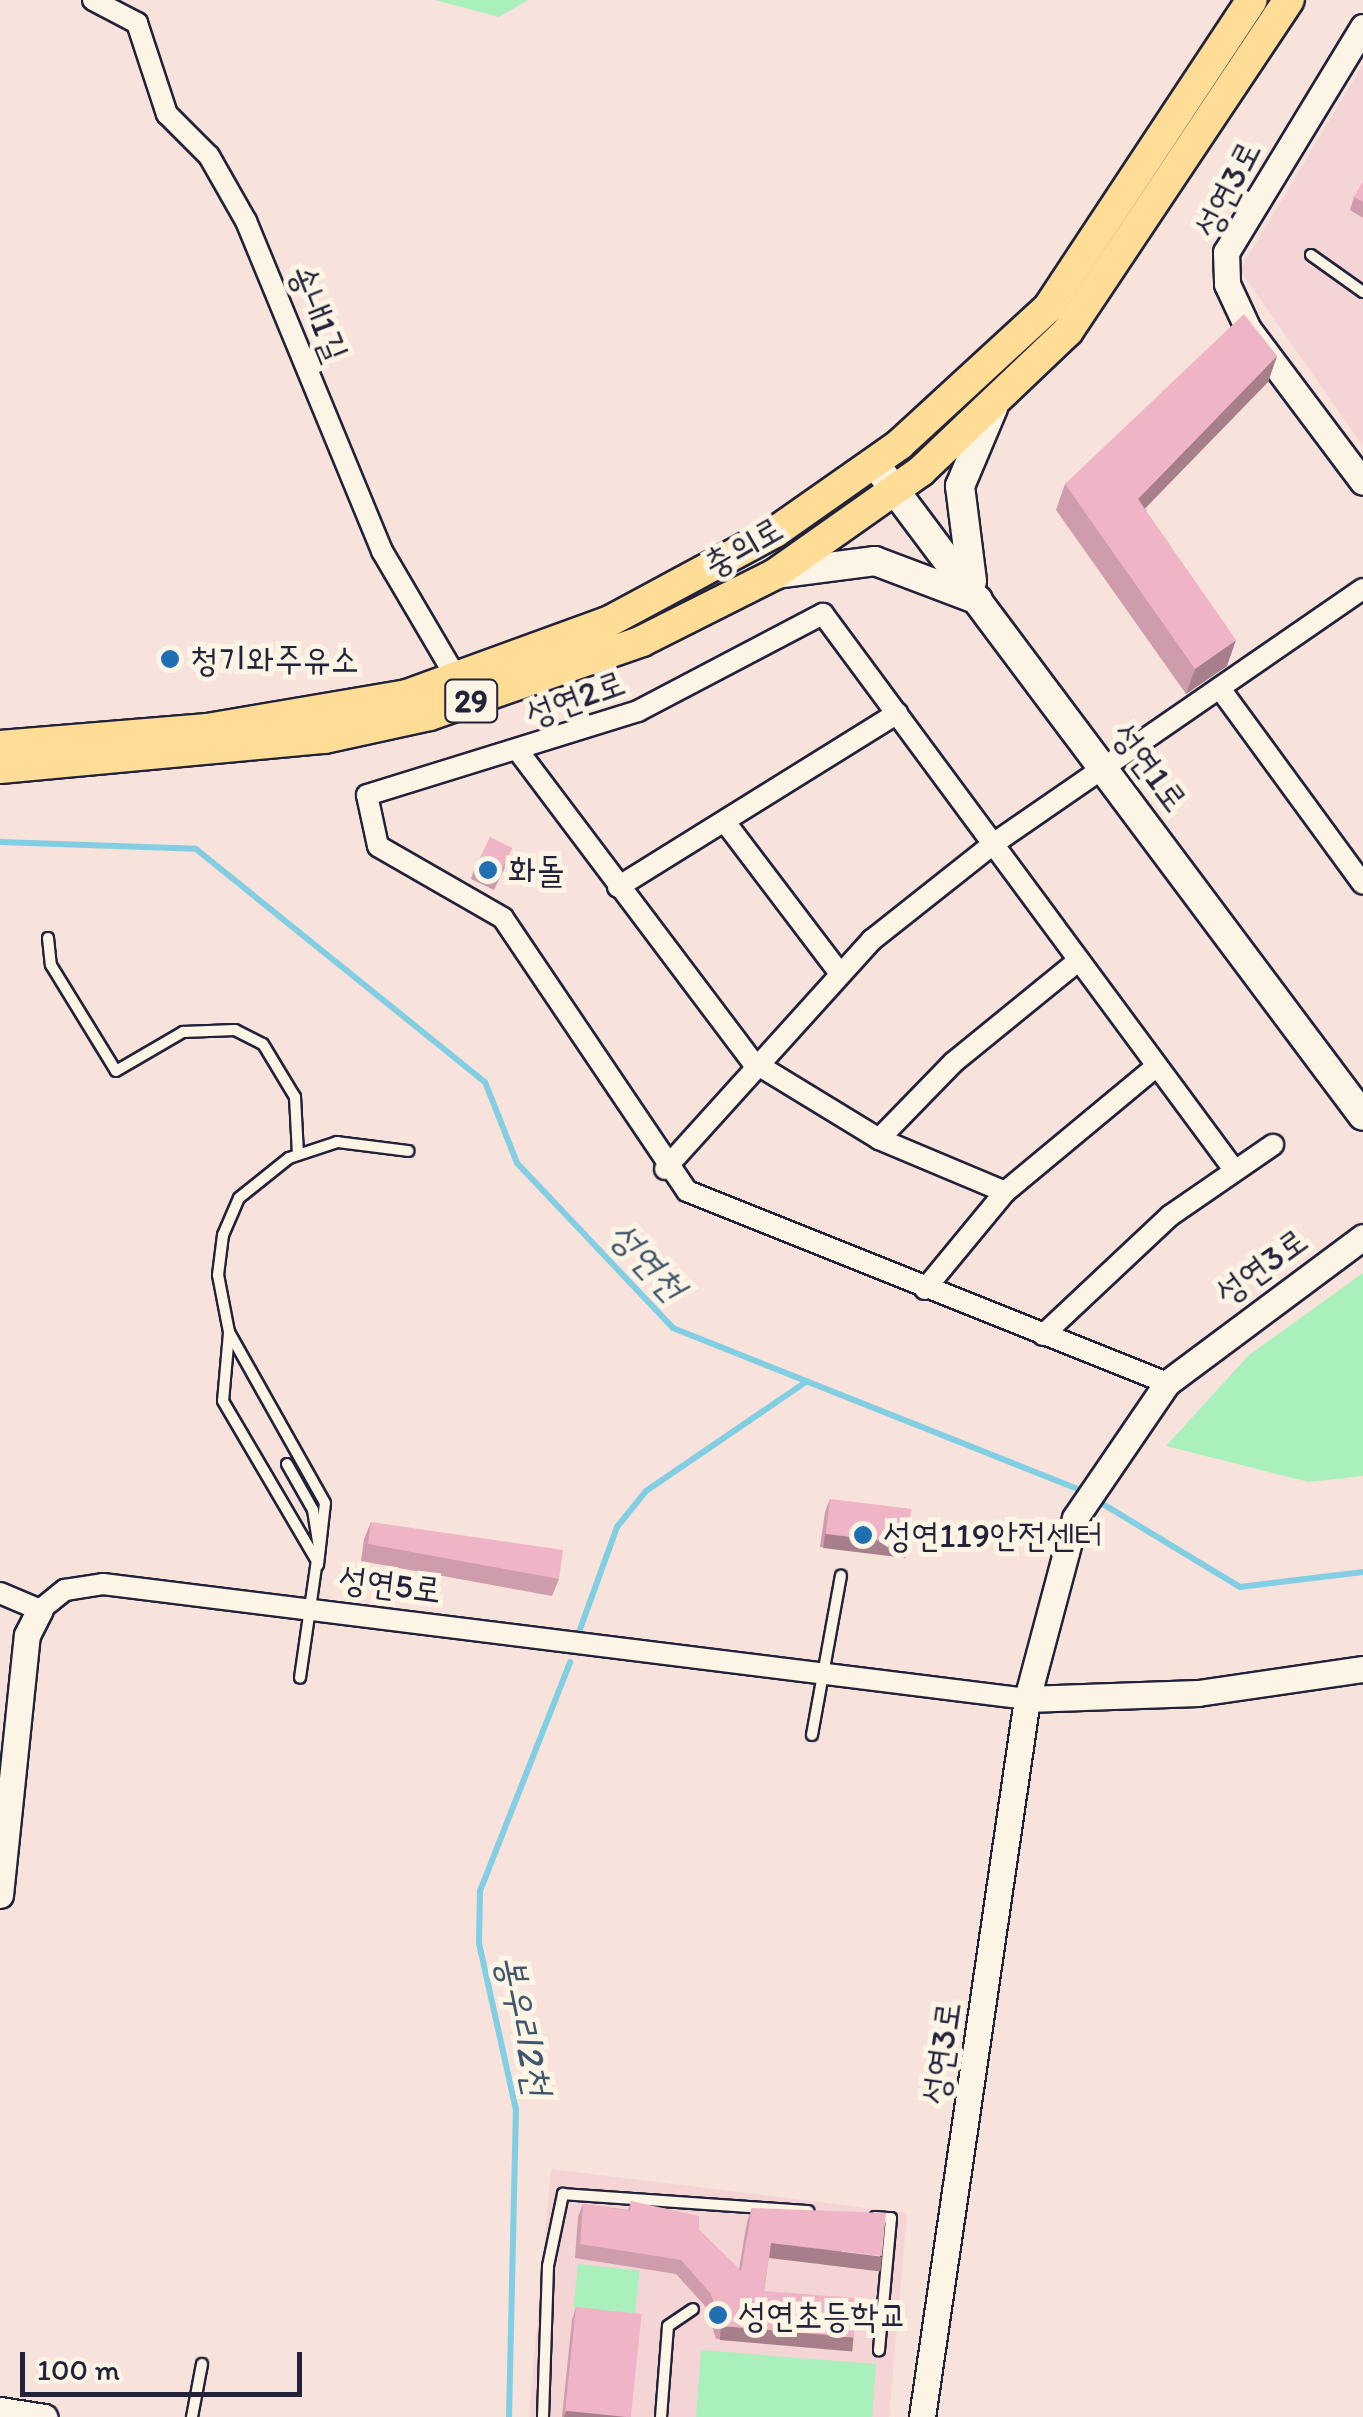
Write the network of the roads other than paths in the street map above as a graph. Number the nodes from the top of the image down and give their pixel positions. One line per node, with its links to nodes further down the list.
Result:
1 (92, 0): 16 (street, 송내1길)
2 (1252, 0): 8 (main road, 충의로 / 29)
3 (1289, 0): 7 (main road, 충의로 / 29)
4 (1363, 27): 9 (street, 성연3로)
5 (1311, 255): 6 (lane)
6 (1363, 292)
7 (995, 405): 10 (main road, 충의로 / 29); 15 (main road)
8 (875, 464): 10 (main road, 성연1로); 11 (main road, 충의로 / 29)
9 (1363, 482)
10 (897, 491): 12 (main road, 충의로 / 29); 15 (main road, 성연1로)
11 (795, 519): 12 (main road); 16 (main road, 충의로 / 29)
12 (815, 548): 13 (main road, 충의로 / 29)
13 (775, 574): 15 (main road); 21 (main road, 충의로 / 29)
14 (1363, 590): 17 (street)
15 (979, 601): 22 (main road, 성연1로)
16 (457, 679): 19 (main road, 충의로 / 29)
17 (1221, 690): 22 (street); 25 (street)
18 (896, 713): 20 (street, 성연2로); 23 (street); 24 (street, 성연2로)
19 (0, 746)
20 (519, 752): 26 (street); 38 (street, 성연2로)
21 (0, 768)
22 (1104, 768): 24 (street); 32 (main road, 성연1로)
23 (724, 822): 26 (street); 29 (street)
24 (993, 844): 28 (street, 성연2로); 29 (street)
25 (1363, 884)
26 (618, 887): 30 (street)
27 (48, 938): 36 (lane)
28 (1079, 960): 31 (street, 성연2로); 33 (street)
29 (838, 972): 30 (street)
30 (753, 1062): 33 (street); 38 (street)
31 (1157, 1066): 37 (street, 성연2로); 39 (street)
32 (1363, 1116)
33 (878, 1138): 39 (street)
34 (1272, 1145): 37 (street)
35 (408, 1151): 36 (lane)
36 (298, 1154): 42 (lane)
37 (1232, 1167): 43 (street)
38 (665, 1169): 41 (street, 성연2로)
39 (1005, 1192): 41 (street)
40 (1363, 1237): 44 (street, 성연3로)
41 (925, 1290): 43 (street, 성연2로)
42 (229, 1332): 46 (lane); 46 (lane)
43 (1043, 1335): 44 (street, 성연2로)
44 (1167, 1383): 54 (street, 성연3로)
45 (287, 1464): 46 (lane)
46 (318, 1564): 50 (lane)
47 (841, 1576): 52 (lane)
48 (0, 1593): 49 (street)
49 (40, 1610): 50 (street, 성연5로); 56 (street)
50 (315, 1610): 52 (street, 성연5로); 53 (lane)
51 (1363, 1669): 54 (street)
52 (822, 1674): 54 (street, 성연5로); 55 (lane)
53 (300, 1678)
54 (1027, 1699): 67 (street, 성연3로)
55 (812, 1735)
56 (0, 1895)
57 (831, 2213): 65 (lane)
58 (851, 2214): 60 (lane)
59 (692, 2308): 66 (lane)
60 (879, 2350)
61 (202, 2364): 64 (lane)
62 (0, 2410): 63 (street)
63 (44, 2417)
64 (192, 2417)
65 (543, 2417)
66 (661, 2417)
67 (922, 2417)

